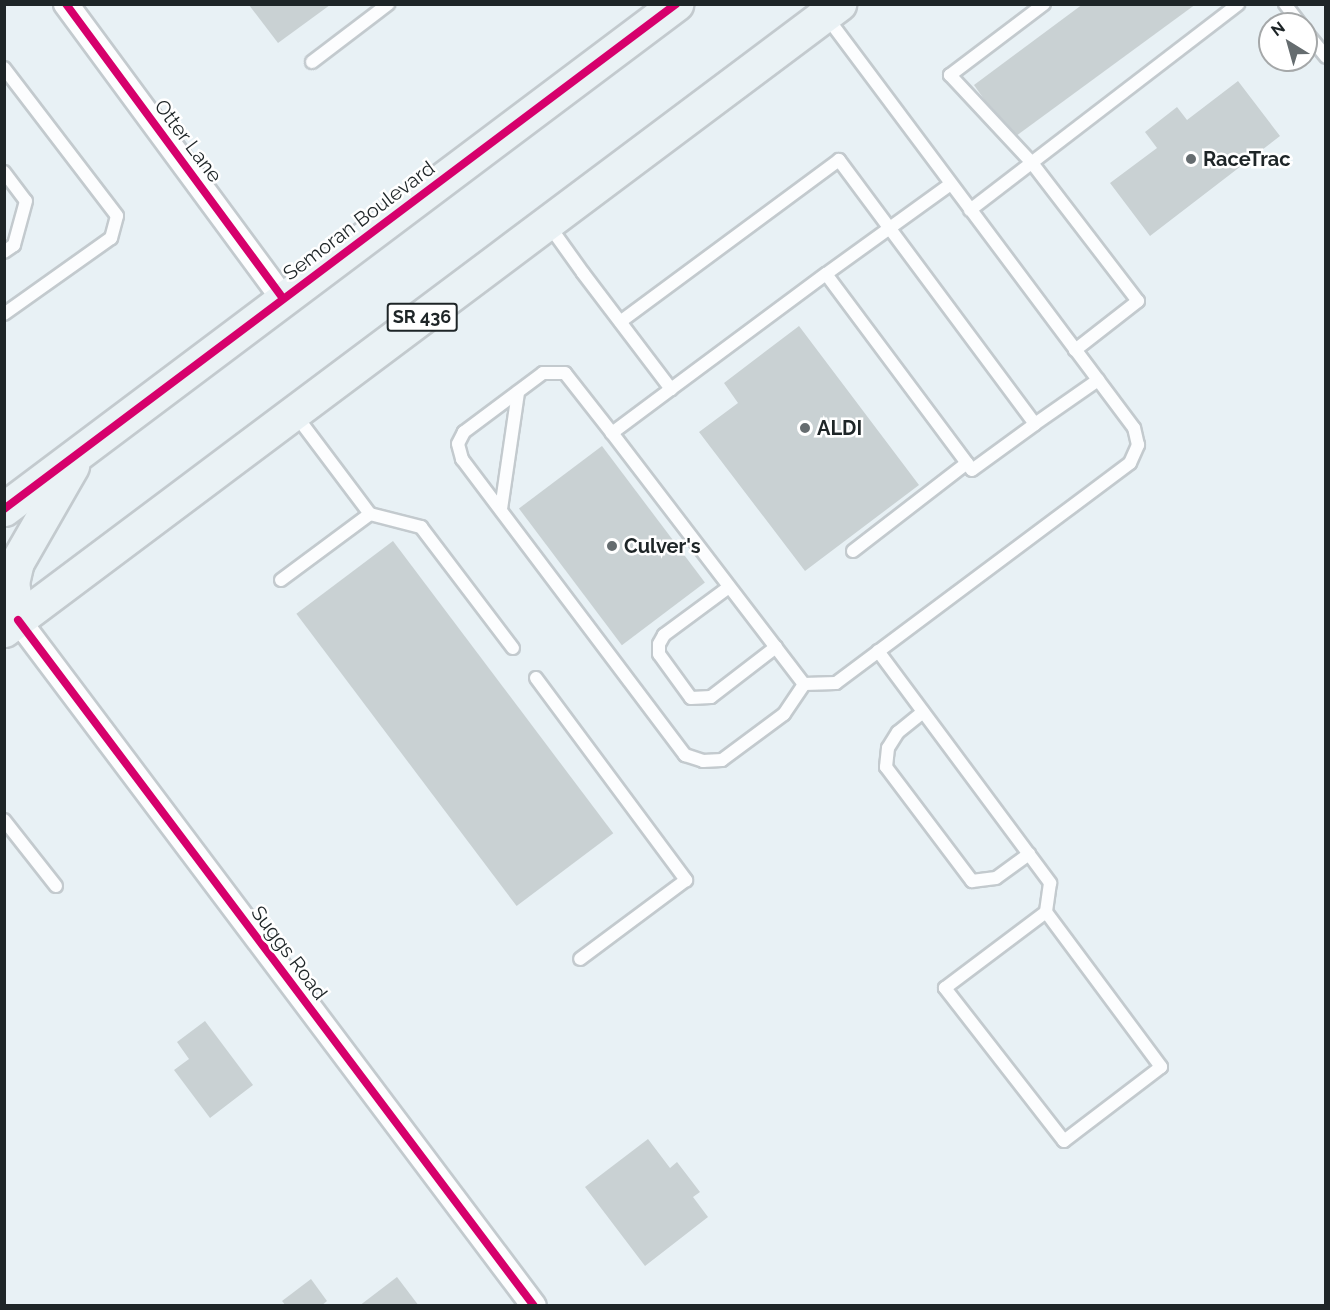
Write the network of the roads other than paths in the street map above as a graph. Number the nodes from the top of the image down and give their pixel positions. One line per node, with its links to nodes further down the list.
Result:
1 (66, 4): 17 (street, Otter Lane)
2 (388, 4): 7 (lane)
3 (676, 4): 17 (main road, Semoran Boulevard)
4 (1044, 4): 9 (lane)
5 (1238, 4): 9 (lane)
6 (827, 8): 11 (lane); 13 (main road, SR 436)
7 (312, 62)
8 (4, 68): 18 (lane)
9 (1032, 163): 12 (lane); 20 (lane)
10 (4, 172): 15 (lane)
11 (951, 184): 12 (lane); 14 (lane)
12 (970, 210): 20 (lane)
13 (547, 223): 19 (lane); 24 (main road, SR 436)
14 (890, 228): 16 (lane); 19 (lane); 25 (lane)
15 (4, 252)
16 (826, 274): 22 (lane); 28 (lane)
17 (283, 298): 27 (main road, Semoran Boulevard)
18 (4, 314)
19 (620, 322): 22 (lane)
20 (1075, 350): 21 (lane)
21 (1098, 381): 25 (lane); 38 (lane)
22 (671, 389): 26 (lane)
23 (518, 392): 26 (lane); 30 (lane); 30 (lane)
24 (294, 413): 31 (lane); 35 (main road, SR 436)
25 (1035, 424): 28 (lane)
26 (612, 433): 34 (lane)
27 (85, 447): 29 (main road, Semoran Boulevard); 35 (main road)
28 (967, 463): 32 (lane)
29 (4, 508)
30 (501, 509): 40 (lane)
31 (370, 514): 33 (lane); 37 (lane)
32 (852, 551)
33 (281, 580)
34 (729, 587): 36 (lane); 36 (lane)
35 (11, 625): 47 (street, Suggs Road)
36 (776, 647): 40 (lane)
37 (513, 648)
38 (878, 651): 40 (lane); 41 (lane)
39 (536, 678): 46 (lane)
40 (804, 684)
41 (923, 712): 43 (lane); 43 (lane)
42 (4, 820): 44 (lane)
43 (1029, 854): 45 (lane)
44 (56, 886)
45 (1046, 912): 45 (lane)
46 (580, 958)
47 (534, 1305)

